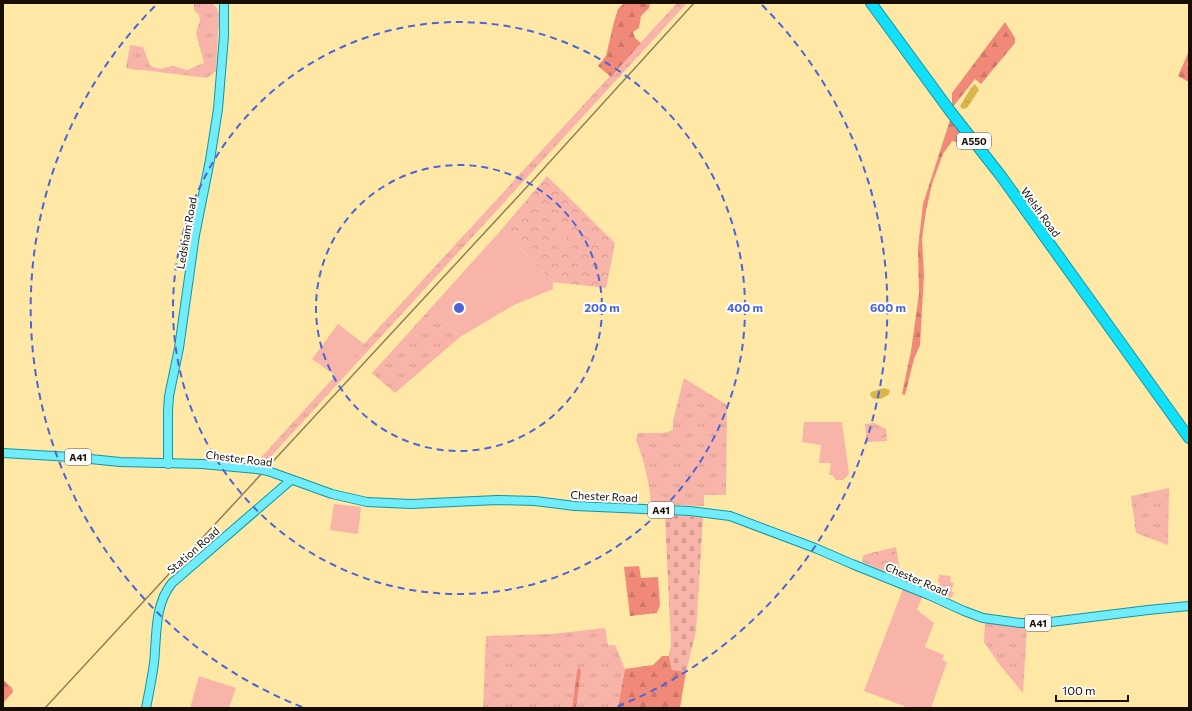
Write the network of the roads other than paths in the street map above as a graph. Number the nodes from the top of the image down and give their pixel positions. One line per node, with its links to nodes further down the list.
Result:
1 (871, 3): 3 (highway, Welsh Road / A550)
2 (224, 4): 5 (main road, Ledsham Road)
3 (1189, 438)
4 (3, 453): 5 (main road, Chester Road / A41)
5 (168, 464): 6 (main road, Chester Road / A41, bridge)
6 (268, 471): 7 (main road, Chester Road / A41); 8 (main road)
7 (291, 480): 8 (main road, Station Road); 9 (main road, Chester Road / A41)
8 (274, 494): 10 (main road, Station Road)
9 (1189, 606)
10 (146, 708)

